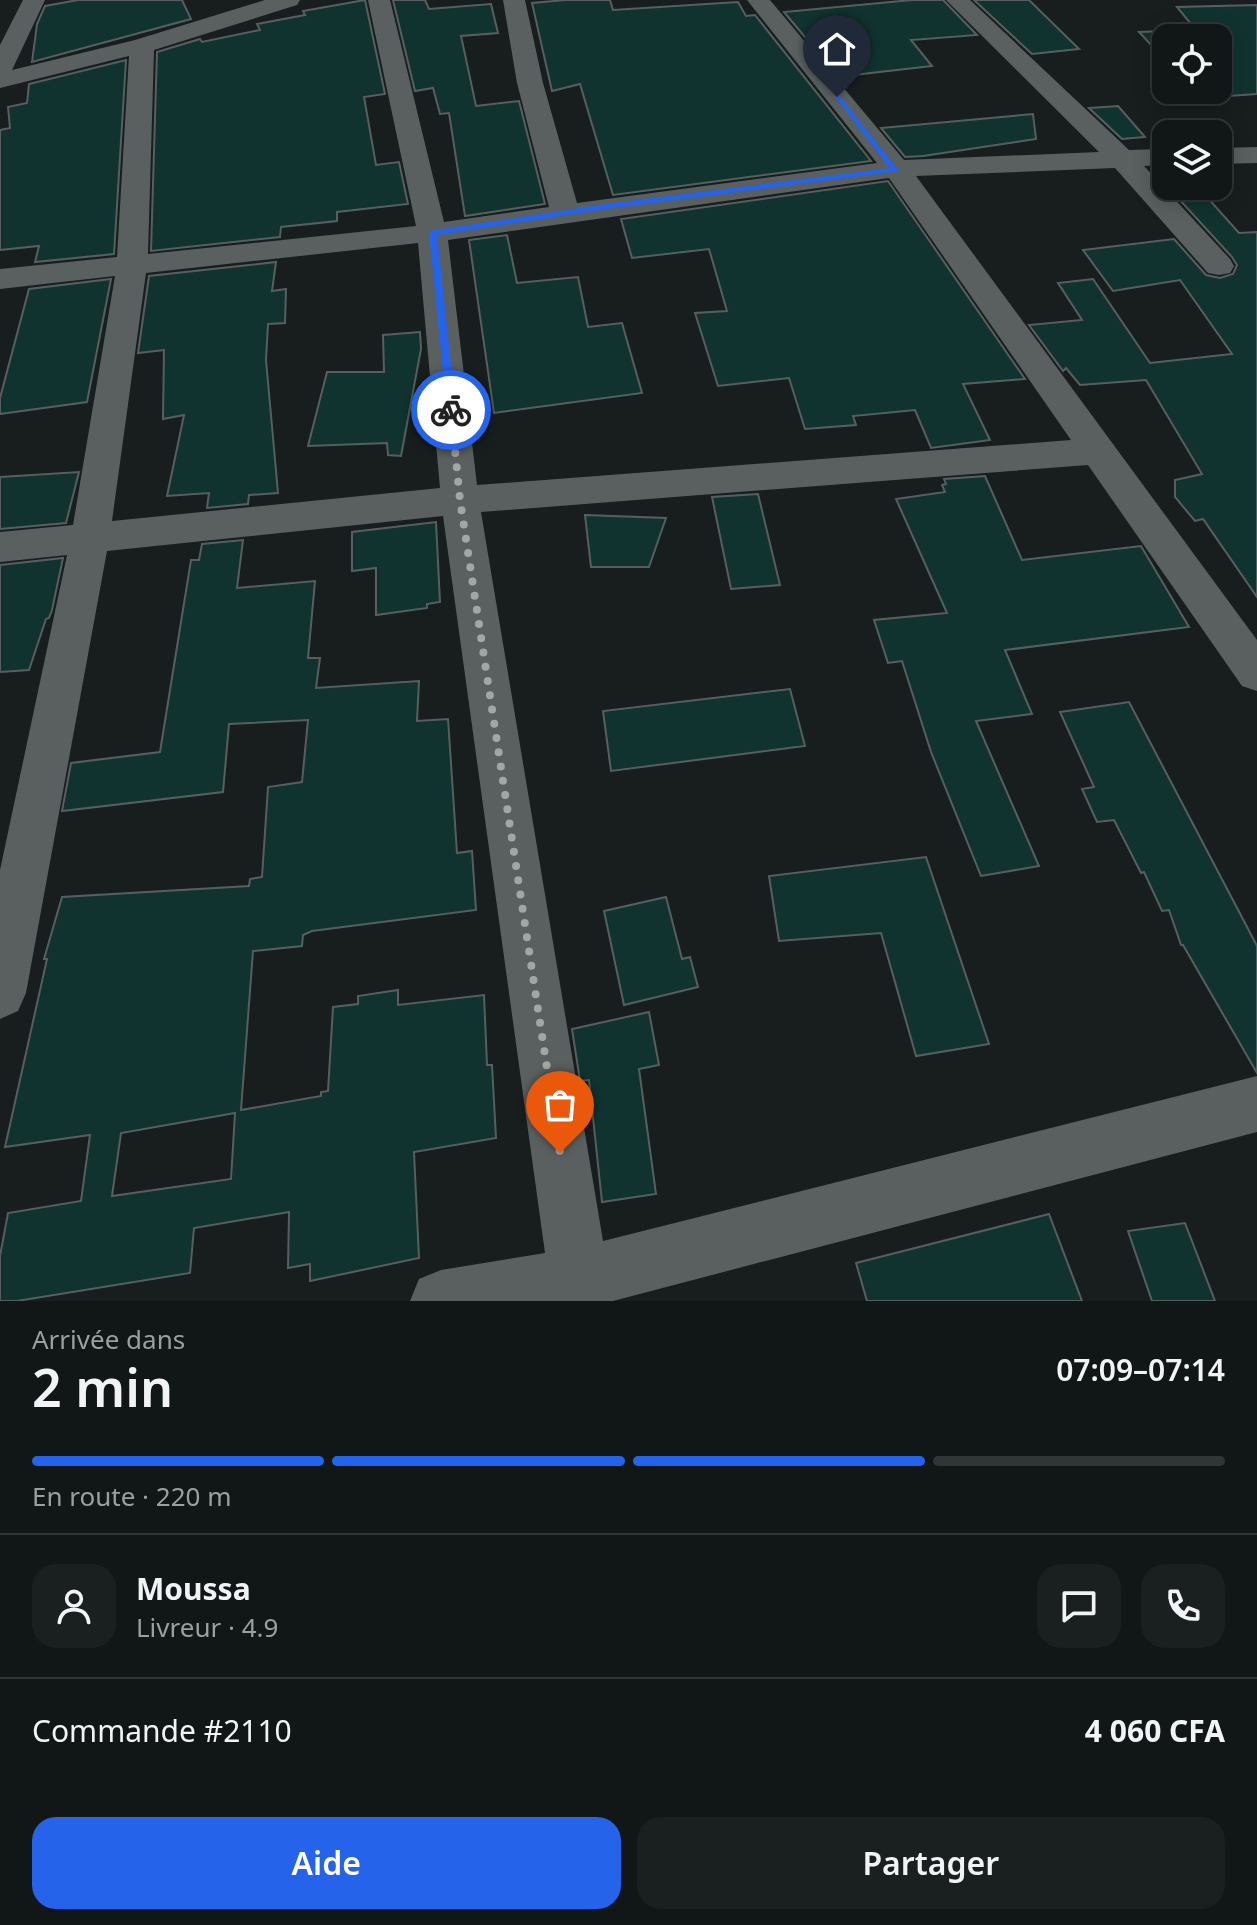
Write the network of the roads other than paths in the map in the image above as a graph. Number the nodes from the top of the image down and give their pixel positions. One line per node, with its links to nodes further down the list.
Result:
1 (34, 0): 8 (street)
2 (289, 0): 7 (street)
3 (379, 0): 16 (street)
4 (514, 0): 15 (street)
5 (758, 0): 14 (street)
6 (957, 0): 13 (street)
7 (142, 46): 9 (street); 17 (street)
8 (0, 69)
9 (0, 80)
10 (1257, 155): 11 (street)
11 (1232, 156)
12 (1152, 157): 13 (street)
13 (1121, 158): 14 (street); 18 (street)
14 (896, 169): 15 (street); 20 (street)
15 (566, 215): 16 (street)
16 (432, 233): 17 (street); 21 (street)
17 (132, 266): 19 (street); 22 (street)
18 (1219, 266)
19 (0, 279)
20 (1095, 451): 21 (street); 24 (street)
21 (460, 500): 22 (street); 27 (street)
22 (90, 538): 23 (street); 25 (street)
23 (0, 547)
24 (1257, 673)
25 (0, 993)
26 (1257, 1104): 27 (street)
27 (580, 1289): 28 (street)
28 (441, 1301)

